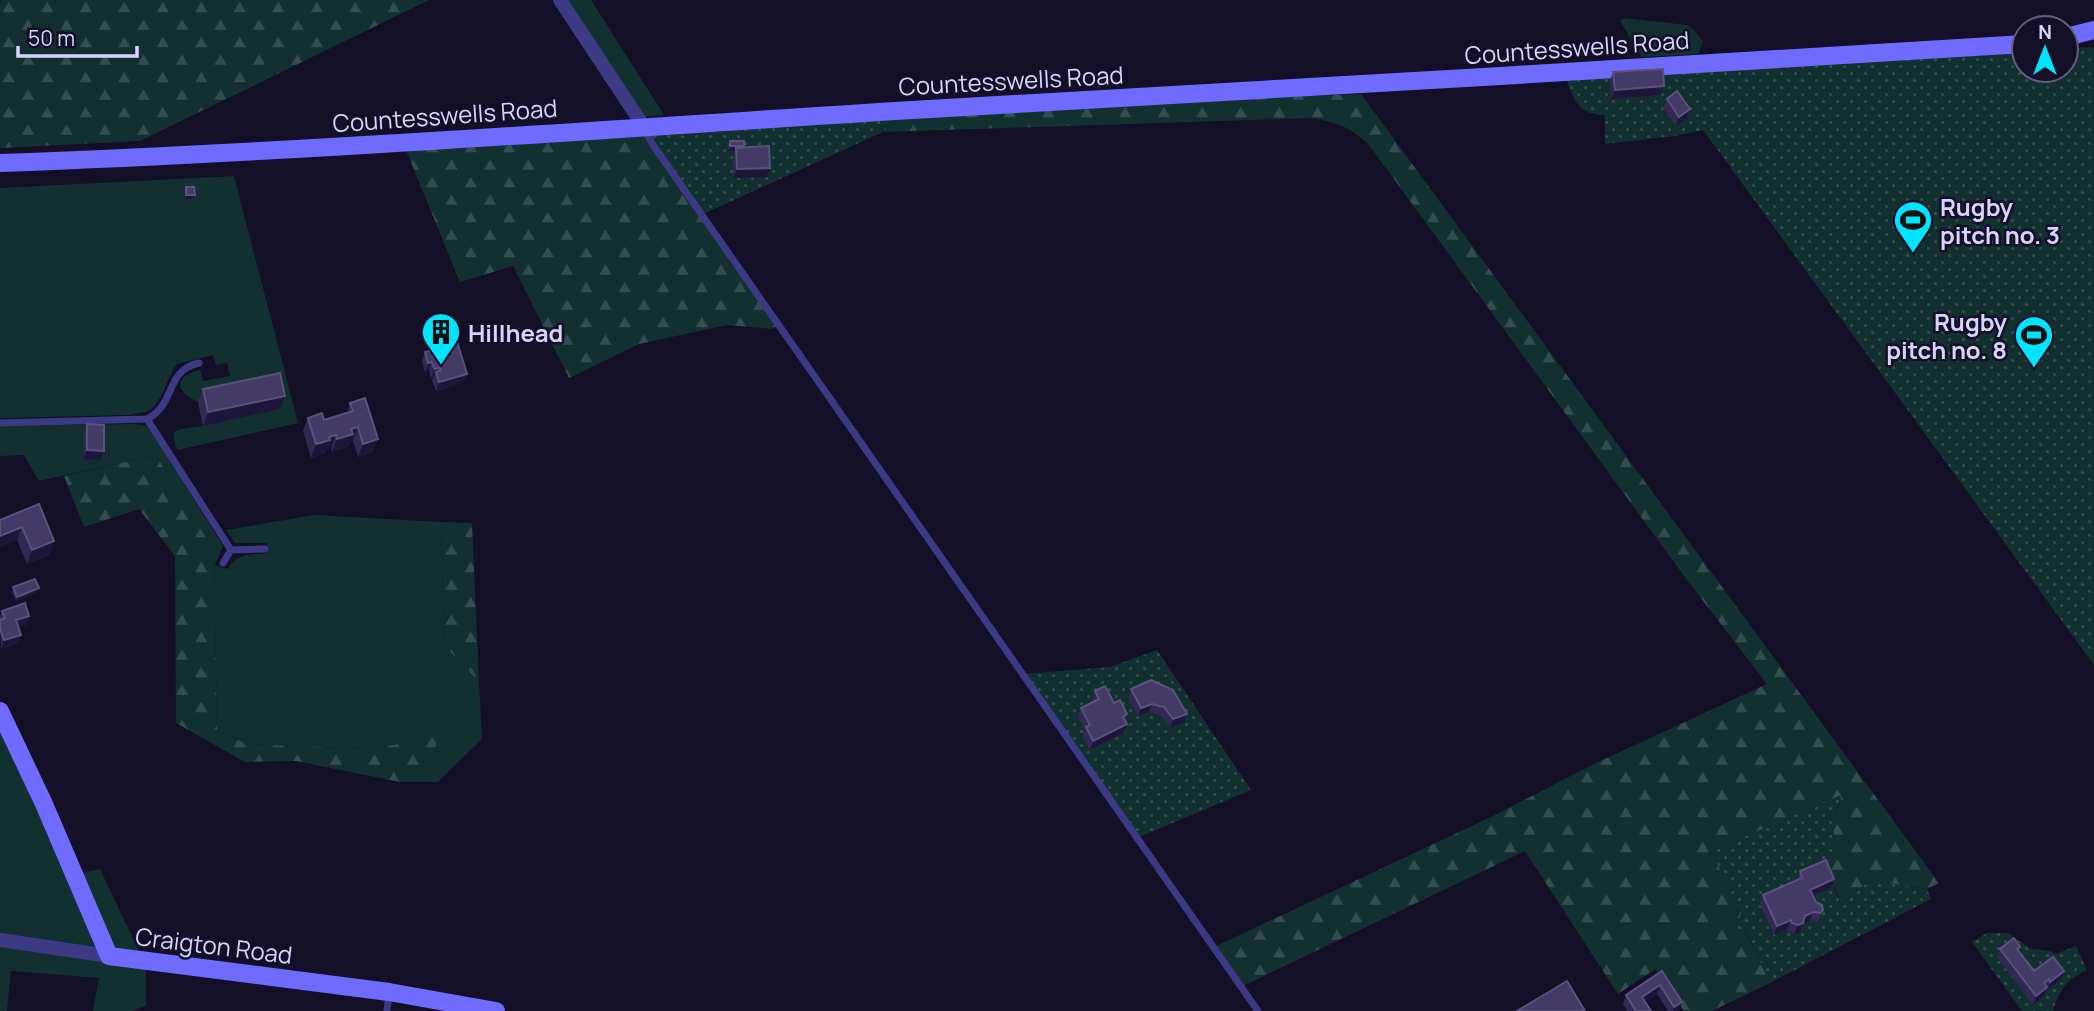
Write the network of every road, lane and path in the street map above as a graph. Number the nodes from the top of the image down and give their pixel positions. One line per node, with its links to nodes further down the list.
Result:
1 (560, 0): 3 (street)
2 (2010, 45): 3 (street, Countesswells Road)
3 (644, 127): 4 (street, Countesswells Road); 17 (lane)
4 (0, 163)
5 (199, 363): 6 (lane)
6 (147, 419): 7 (lane); 9 (lane)
7 (0, 423)
8 (265, 549): 9 (lane)
9 (231, 550): 10 (lane)
10 (223, 563)
11 (0, 711): 13 (street, Craigton Road)
12 (0, 940): 13 (street)
13 (109, 956): 14 (street, Craigton Road)
14 (389, 992): 15 (lane); 16 (street, Craigton Road)
15 (387, 1011)
16 (496, 1011)
17 (1258, 1011)

